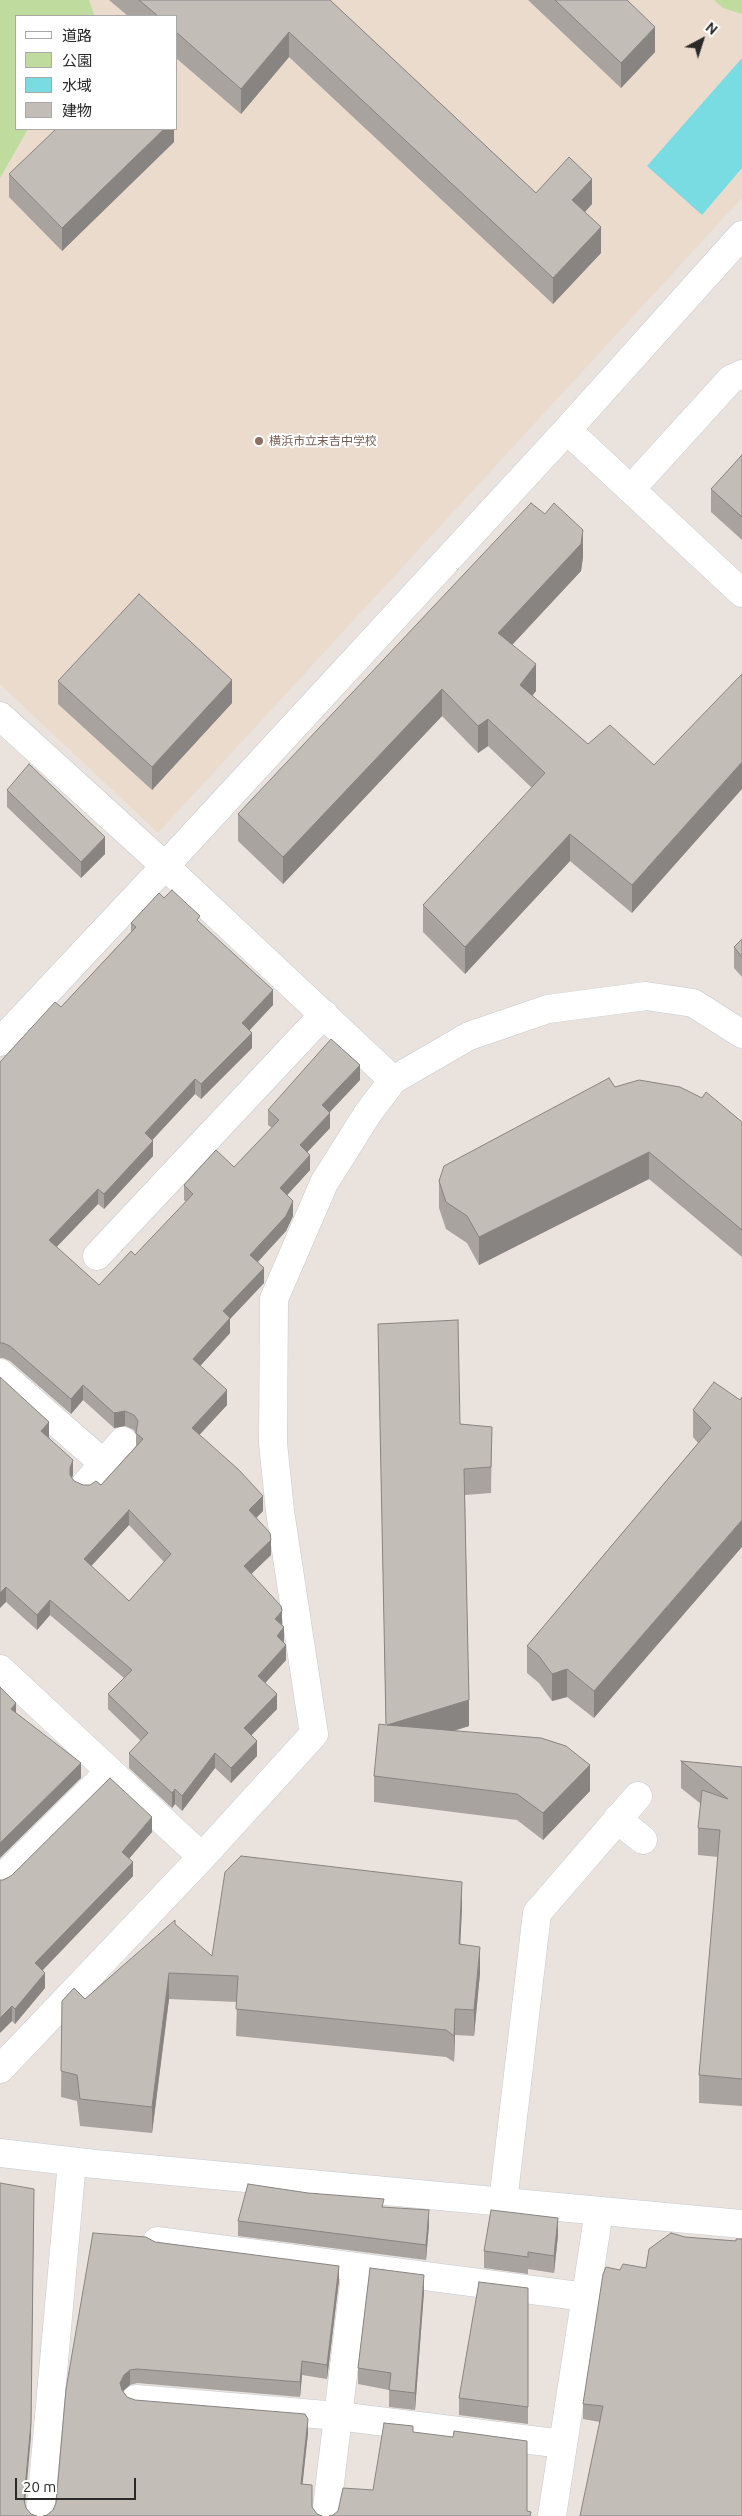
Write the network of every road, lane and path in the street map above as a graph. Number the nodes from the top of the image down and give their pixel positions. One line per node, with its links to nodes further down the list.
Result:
1 (742, 235): 3 (street)
2 (742, 374): 4 (street)
3 (567, 430): 4 (street); 7 (street)
4 (631, 489): 5 (street)
5 (742, 594)
6 (0, 716): 7 (street)
7 (165, 866): 8 (street); 10 (street)
8 (324, 1014): 11 (street); 12 (street)
9 (742, 1034): 11 (street)
10 (0, 1042)
11 (393, 1080): 22 (street)
12 (97, 1256)
13 (0, 1373): 15 (street)
14 (123, 1442): 15 (street)
15 (103, 1463): 16 (street)
16 (84, 1485)
17 (0, 1669): 18 (street)
18 (110, 1771): 22 (street); 23 (street)
19 (638, 1796): 20 (street)
20 (617, 1819): 21 (street); 27 (street)
21 (643, 1840)
22 (202, 1857): 24 (street)
23 (0, 1880)
24 (0, 2069)
25 (0, 2153): 26 (street)
26 (72, 2162): 27 (street); 36 (street)
27 (503, 2202): 28 (street)
28 (599, 2211): 29 (street); 32 (street)
29 (742, 2224)
30 (157, 2241): 31 (street)
31 (356, 2267): 32 (street); 34 (street)
32 (586, 2297): 35 (street)
33 (136, 2399): 34 (street)
34 (338, 2416): 35 (street); 37 (street)
35 (563, 2444): 38 (street)
36 (40, 2516)
37 (326, 2516)
38 (552, 2516)

